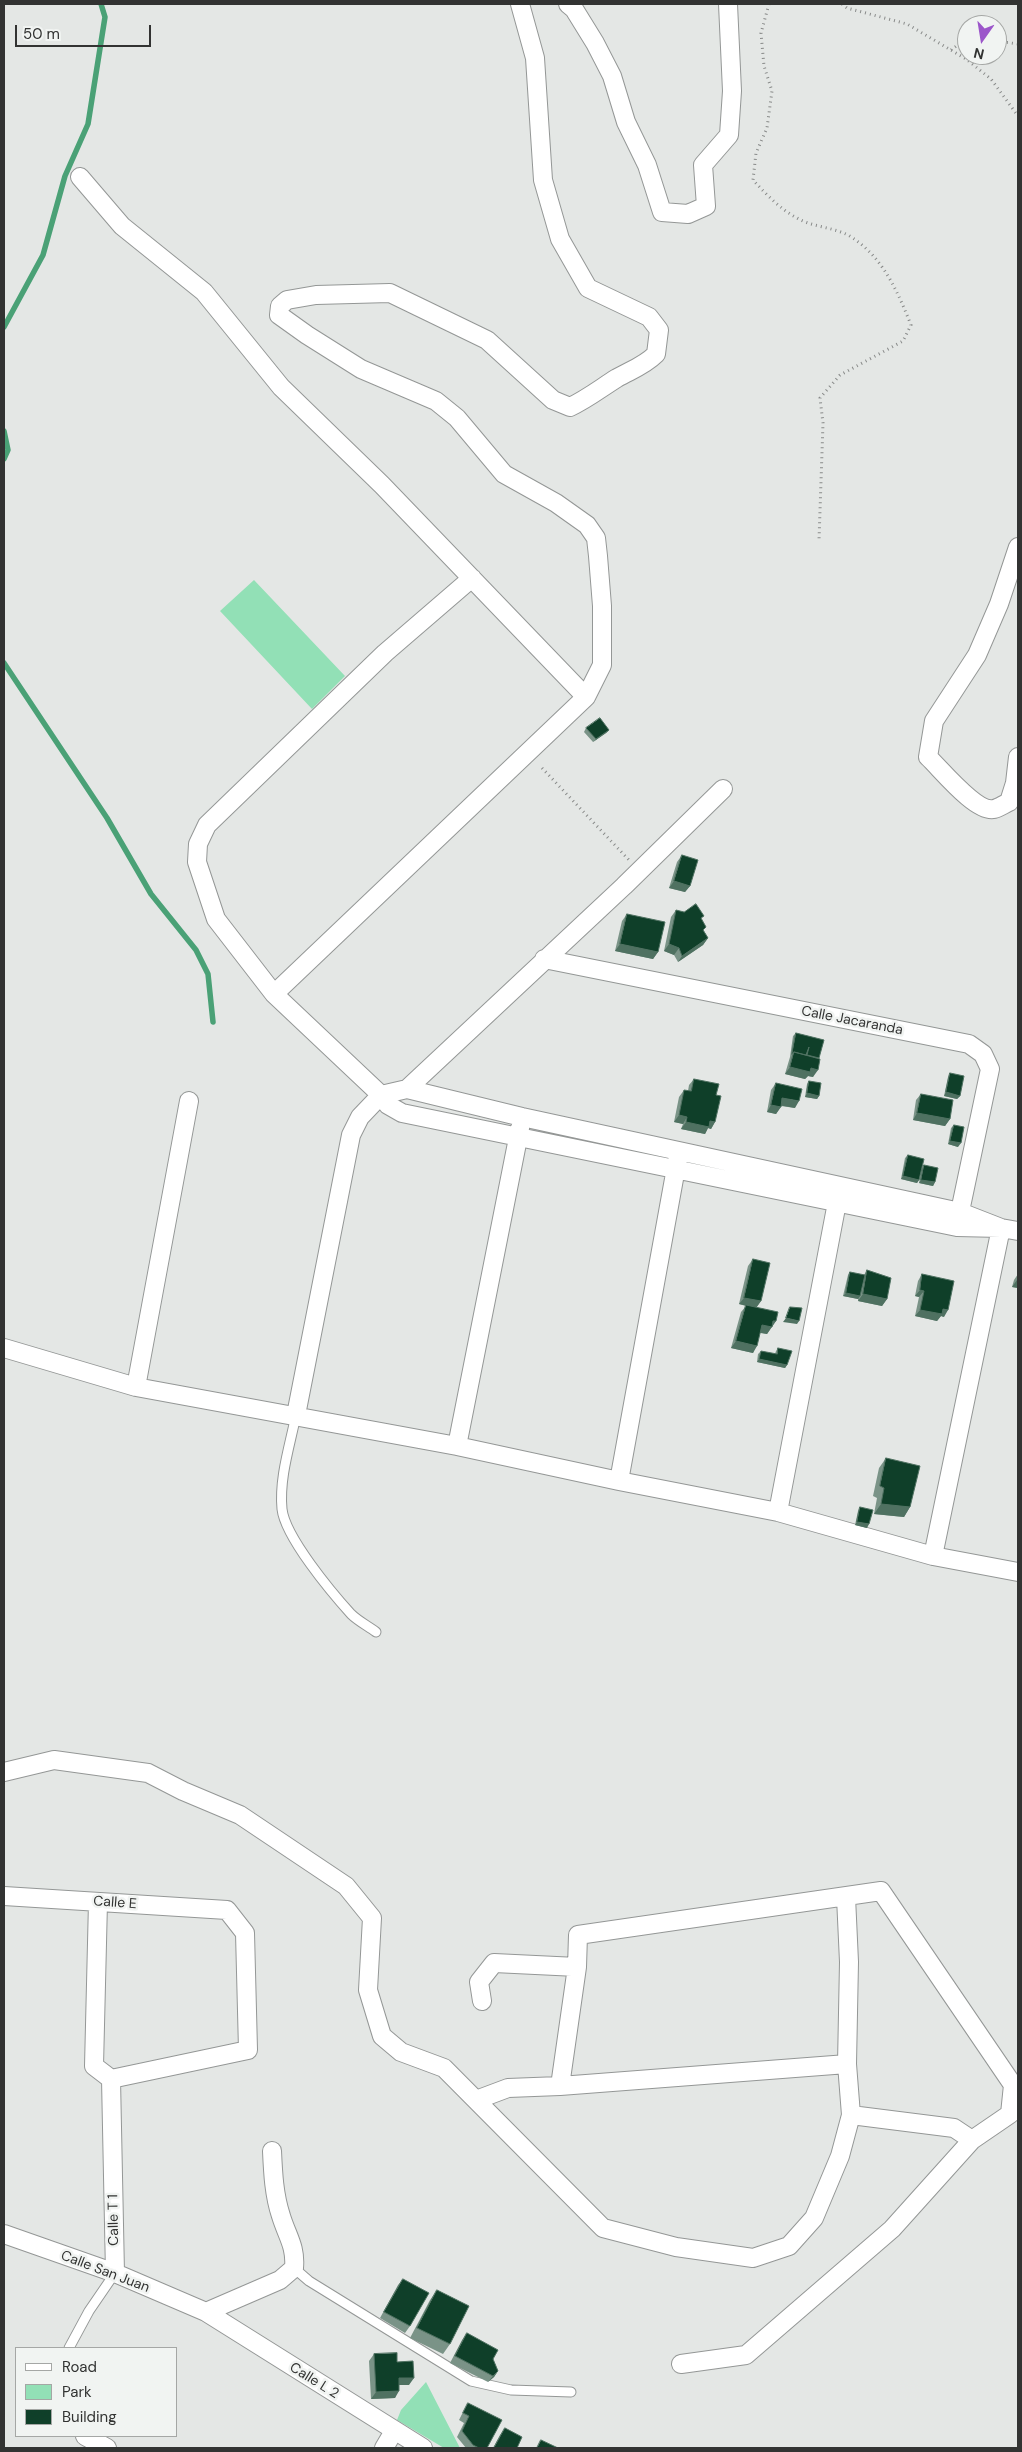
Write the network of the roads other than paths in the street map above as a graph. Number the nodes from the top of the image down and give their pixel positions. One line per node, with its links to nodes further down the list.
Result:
1 (520, 4): 7 (street)
2 (568, 4): 3 (street)
3 (728, 4)
4 (80, 177): 6 (street)
5 (1018, 547): 8 (street)
6 (472, 578): 7 (street); 11 (street)
7 (586, 697): 11 (street)
8 (1018, 757)
9 (723, 789): 10 (street)
10 (544, 959): 12 (street); 21 (street, Calle Jacaranda)
11 (274, 994): 13 (street)
12 (407, 1089): 13 (street); 15 (street)
13 (381, 1096): 16 (street); 25 (street)
14 (189, 1101): 24 (street)
15 (522, 1117): 16 (street); 17 (street)
16 (519, 1138): 18 (street); 26 (street)
17 (679, 1150): 18 (street); 19 (street)
18 (677, 1169): 20 (street); 27 (street)
19 (841, 1185): 20 (street); 21 (street)
20 (837, 1203): 21 (street); 28 (street)
21 (958, 1219): 22 (street)
22 (1010, 1229): 29 (street)
23 (4, 1348): 24 (street)
24 (136, 1386): 25 (street)
25 (296, 1415): 26 (street); 31 (lane)
26 (457, 1446): 27 (street)
27 (619, 1481): 28 (street)
28 (778, 1512): 29 (street)
29 (933, 1556): 30 (street)
30 (1018, 1572)
31 (376, 1632)
32 (4, 1772): 41 (street)
33 (4, 1896): 35 (street, Calle E)
34 (846, 1897): 36 (street); 38 (street); 43 (street)
35 (98, 1902): 39 (street); 39 (street, Calle E)
36 (577, 1967): 37 (street); 40 (street)
37 (482, 2001)
38 (847, 2064): 40 (street); 42 (street)
39 (111, 2079): 47 (street, Calle T 1)
40 (560, 2086): 41 (street)
41 (476, 2100): 42 (street)
42 (851, 2115): 43 (street)
43 (972, 2140): 50 (street)
44 (272, 2151): 46 (street)
45 (4, 2234): 47 (street, Calle San Juan)
46 (294, 2268): 48 (street); 51 (lane)
47 (115, 2273): 48 (street, Calle San Juan); 49 (lane)
48 (206, 2312): 52 (street, Calle L 2)
49 (70, 2347)
50 (681, 2364)
51 (571, 2392)
52 (394, 2431): 55 (street); 56 (street, Calle L 2)
53 (87, 2437): 54 (street)
54 (107, 2448)
55 (384, 2448)
56 (423, 2448)

